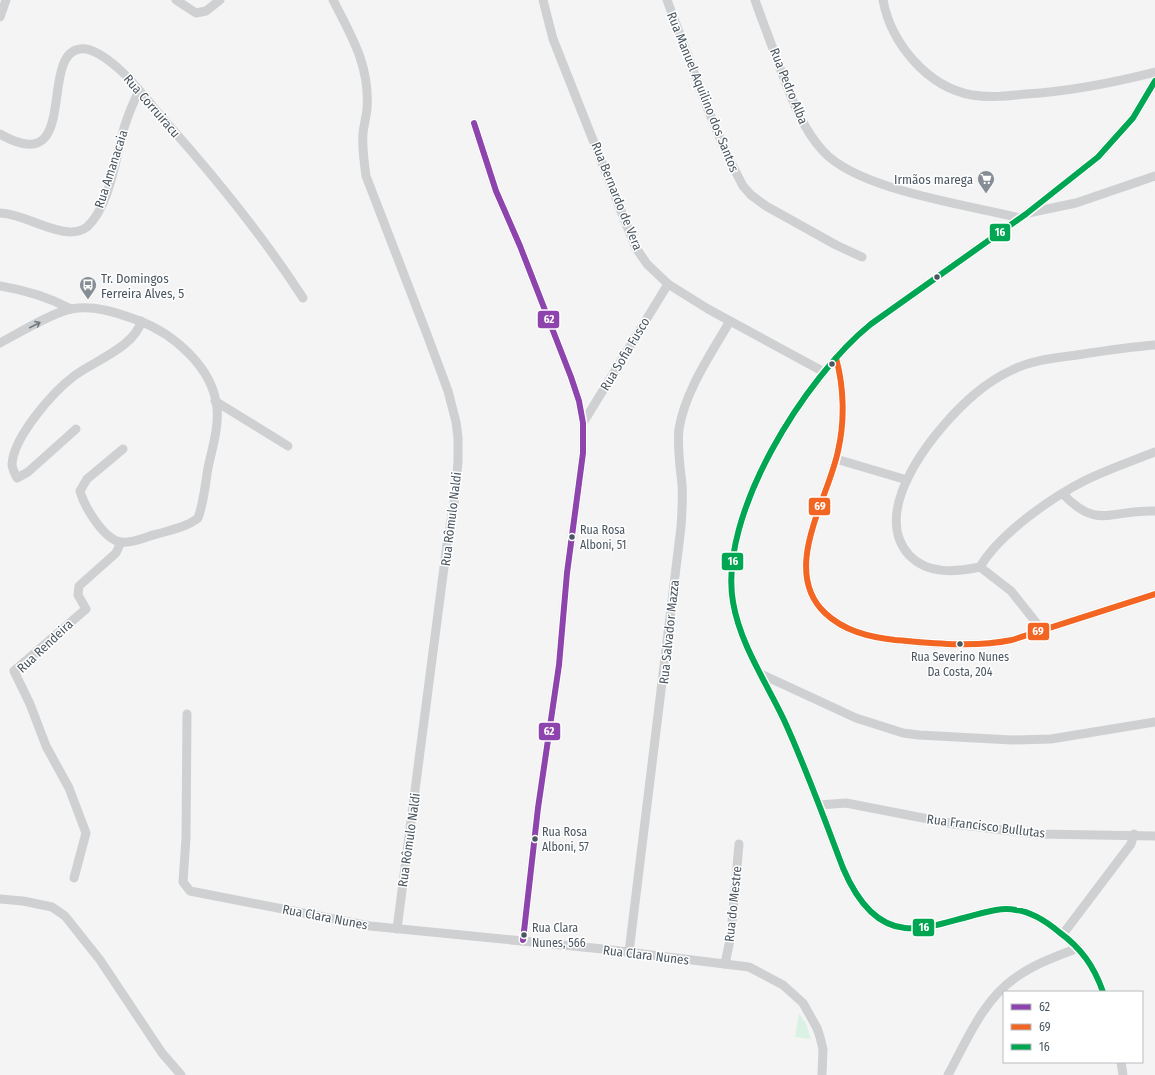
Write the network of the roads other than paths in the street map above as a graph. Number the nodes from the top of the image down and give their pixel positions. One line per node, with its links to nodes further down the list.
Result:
1 (6, 0): 9 (street)
2 (176, 0): 3 (street)
3 (220, 0)
4 (333, 0): 54 (street, Rua Rômulo Naldi)
5 (543, 0): 19 (street, Rua Bernardo de Vera)
6 (667, 0): 18 (street, Rua Manuel Aquilino dos Santos)
7 (755, 0): 17 (street, Rua Pedro Alba)
8 (883, 0): 10 (street)
9 (0, 17)
10 (1155, 72)
11 (1155, 81): 17 (street)
12 (139, 91): 14 (street, Rua Corruiracu); 16 (street, Rua Amanacaia); 21 (street, Rua Corruiracu)
13 (474, 122): 30 (street)
14 (0, 134)
15 (1155, 176): 17 (street)
16 (0, 213)
17 (1022, 216): 27 (street)
18 (862, 257)
19 (668, 284): 24 (street, Rua Bernardo de Vera); 30 (street, Rua Sofia Fusco)
20 (0, 286): 22 (street)
21 (304, 298)
22 (70, 309): 23 (street); 25 (street, one-way to 22)
23 (141, 321): 29 (street); 31 (street)
24 (730, 321): 28 (street, Rua Bernardo de Vera); 58 (street, Rua Salvador Mazza)
25 (0, 343)
26 (1155, 345): 36 (street)
27 (836, 358): 28 (street); 35 (street)
28 (824, 372): 45 (street)
29 (216, 401): 32 (street); 39 (street)
30 (583, 423): 56 (street)
31 (76, 429)
32 (288, 446)
33 (123, 449): 39 (street)
34 (1155, 452): 37 (street)
35 (836, 459): 36 (street); 44 (street)
36 (907, 480): 40 (street)
37 (1063, 494): 38 (street); 40 (street)
38 (1155, 511)
39 (121, 542): 52 (street, Rua Rendeira)
40 (980, 568): 44 (street)
41 (1155, 594): 42 (street)
42 (1143, 598): 43 (street); 44 (street)
43 (1155, 601)
44 (1042, 630)
45 (761, 674): 47 (street); 48 (street)
46 (187, 714): 54 (street, Rua Clara Nunes)
47 (1155, 722)
48 (819, 805): 49 (street, Rua Francisco Bullutas); 55 (street)
49 (1134, 834): 50 (street, Rua Francisco Bullutas); 55 (street)
50 (1155, 836)
51 (739, 844): 59 (street, Rua do Mestre)
52 (74, 878)
53 (0, 899): 62 (street)
54 (397, 929): 56 (street, Rua Clara Nunes)
55 (1062, 934): 57 (street)
56 (523, 940): 58 (street, Rua Clara Nunes)
57 (1078, 948): 60 (street); 64 (street)
58 (629, 952): 59 (street, Rua Clara Nunes)
59 (725, 964): 63 (street, Rua Clara Nunes)
60 (1103, 991)
61 (1121, 1063): 65 (street)
62 (181, 1075)
63 (822, 1075)
64 (948, 1075)
65 (1123, 1075)

